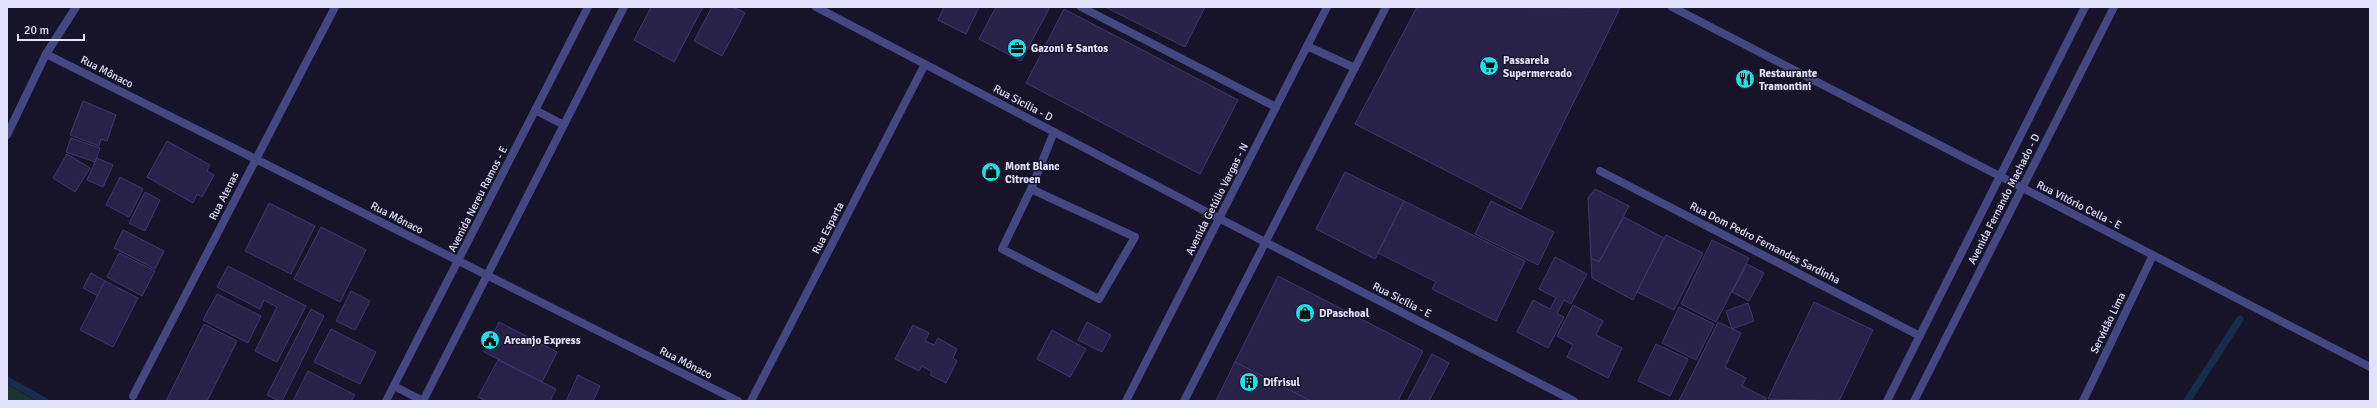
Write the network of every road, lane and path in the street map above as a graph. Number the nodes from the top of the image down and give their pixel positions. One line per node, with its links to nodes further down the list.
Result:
1 (76, 7): 13 (street)
2 (335, 7): 21 (street, Rua Atenas)
3 (588, 7): 17 (street, Avenida Nereu Ramos - E)
4 (624, 7): 18 (street)
5 (816, 7): 14 (street, Rua Sicília - D)
6 (1081, 7): 16 (street)
7 (1327, 7): 12 (street, Avenida Getúlio Vargas - N)
8 (1386, 7): 15 (street)
9 (1672, 7): 23 (street, Rua Vitório Cella - E)
10 (2085, 7): 23 (street, Avenida Fernando Machado - D)
11 (2114, 7): 24 (street, Avenida Fernando Machado - D)
12 (1308, 46): 15 (street); 16 (street, Avenida Getúlio Vargas - N)
13 (46, 54): 20 (street); 21 (street, Rua Mônaco)
14 (925, 64): 19 (street, Rua Sicília - D); 38 (street, Rua Esparta)
15 (1355, 68): 27 (street)
16 (1276, 107): 26 (street, Avenida Getúlio Vargas - N)
17 (535, 110): 18 (street); 29 (street, Avenida Nereu Ramos - E)
18 (564, 124): 30 (street)
19 (1054, 132): 25 (street); 26 (street, Rua Sicília - D)
20 (7, 135)
21 (256, 159): 29 (street, Rua Mônaco); 34 (street, Rua Atenas)
22 (1600, 171): 31 (street, Rua Dom Pedro Fernandes Sardinha)
23 (2000, 176): 24 (street, Rua Vitório Cella - E); 31 (street, Avenida Fernando Machado - D)
24 (2022, 187): 28 (street, Rua Vitório Cella - E); 43 (street, Avenida Fernando Machado - D)
25 (1031, 189): 25 (street)
26 (1219, 219): 27 (street, Rua Sicília - E); 39 (street, Avenida Getúlio Vargas - N)
27 (1266, 242): 40 (street); 41 (street, Rua Sicília - E)
28 (2153, 255): 32 (street, Rua Vitório Cella - E); 44 (street, Servidão Lima)
29 (458, 261): 30 (street, Rua Mônaco); 33 (street, Avenida Nereu Ramos - E)
30 (487, 275): 36 (street); 37 (street, Rua Mônaco)
31 (1920, 336): 42 (street, Avenida Fernando Machado - D)
32 (2370, 367)
33 (394, 386): 35 (street, Avenida Nereu Ramos - E); 36 (street)
34 (133, 396)
35 (386, 401)
36 (423, 401)
37 (738, 401)
38 (751, 401)
39 (1126, 401)
40 (1184, 401)
41 (1574, 401)
42 (1887, 401)
43 (1914, 401)
44 (2083, 401)

